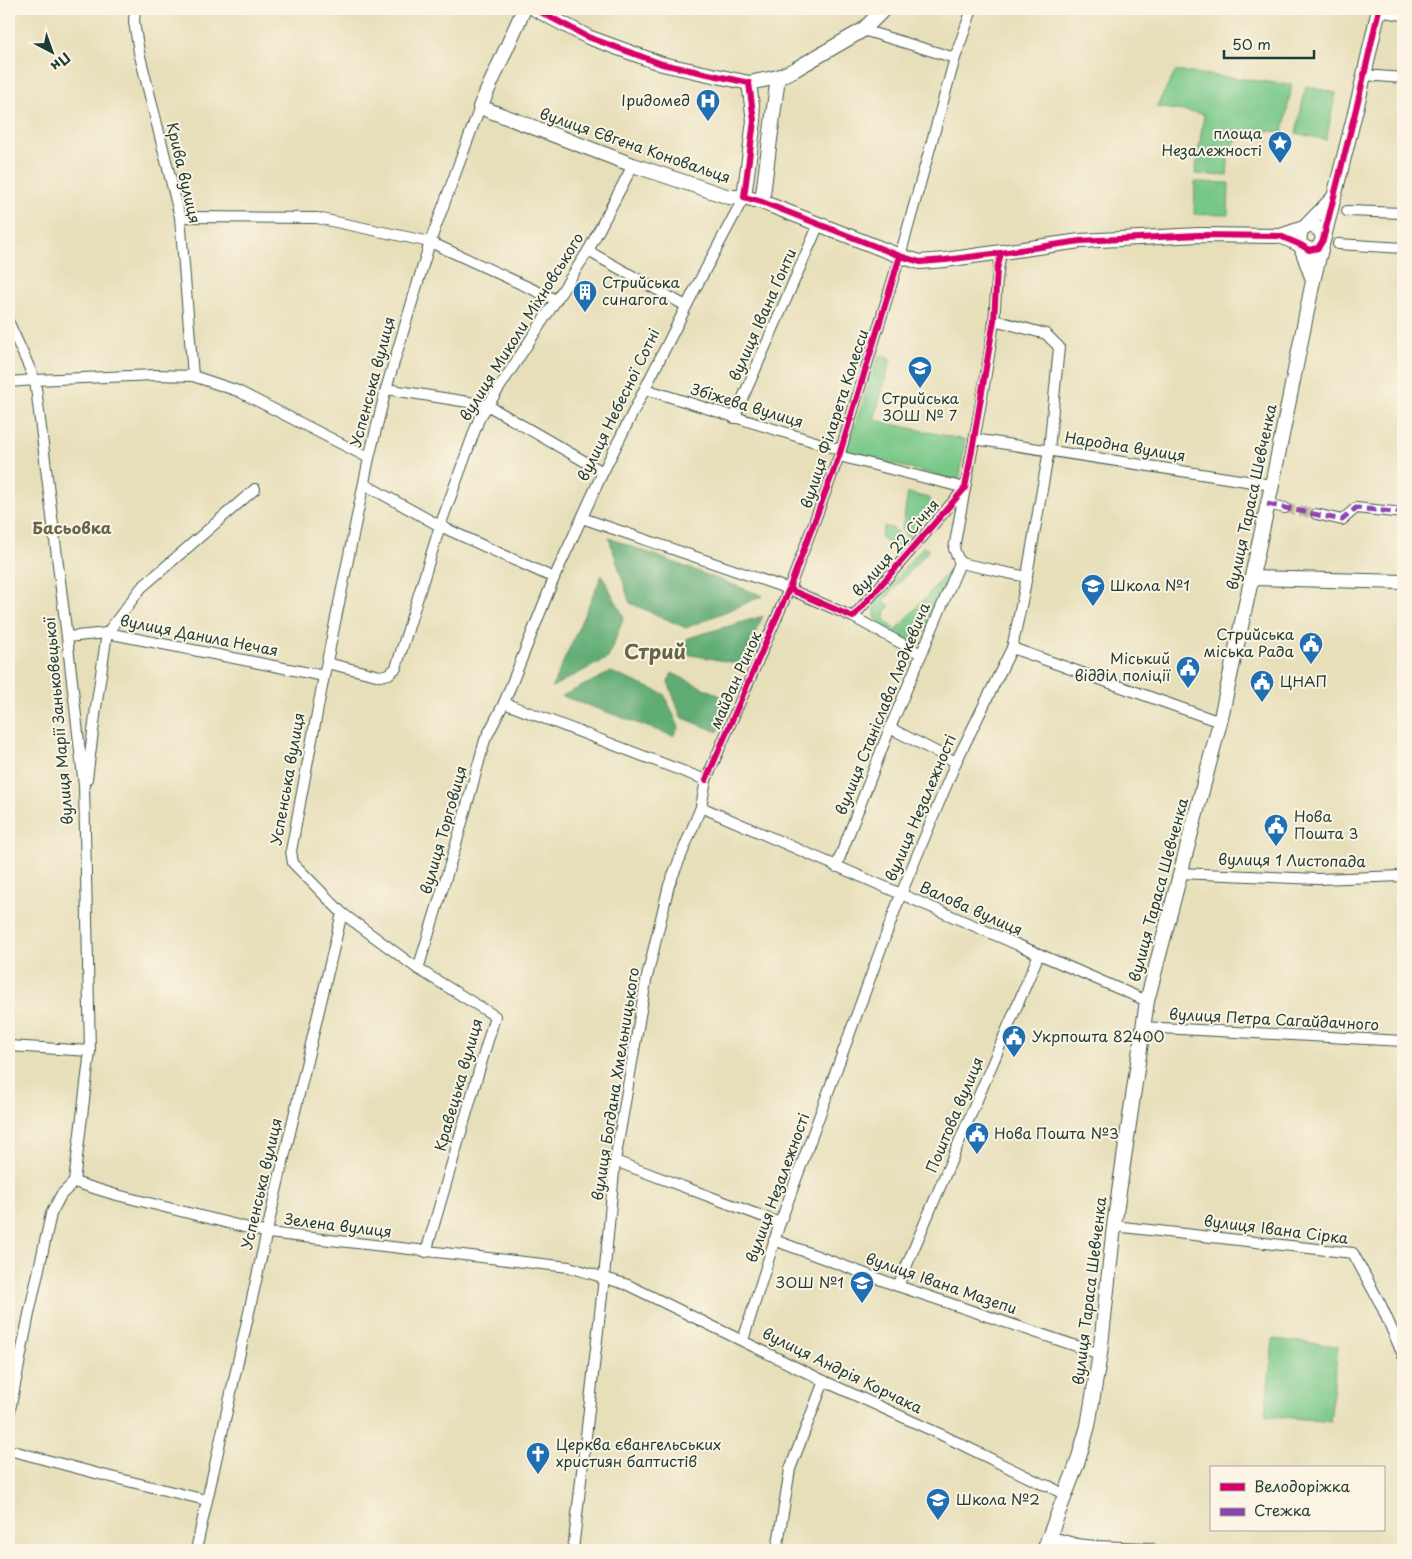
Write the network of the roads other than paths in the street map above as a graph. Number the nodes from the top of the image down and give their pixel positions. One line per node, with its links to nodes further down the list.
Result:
1 (135, 9): 21 (street, Крива вулиця)
2 (524, 9): 14 (main road, Успенська вулиця)
3 (535, 9): 13 (main road)
4 (884, 9): 8 (main road)
5 (972, 9): 9 (street, вулиця Філарета Колесси)
6 (1379, 10): 7 (street); 10 (main road, вулиця Тараса Шевченка)
7 (1403, 16)
8 (863, 30): 9 (street); 11 (main road)
9 (955, 58): 32 (street, вулиця Філарета Колесси)
10 (1364, 75): 12 (street); 17 (main road, вулиця Тараса Шевченка)
11 (778, 77): 13 (main road); 18 (main road)
12 (1403, 78)
13 (750, 83): 16 (main road, вулиця Небесної Сотні)
14 (480, 107): 15 (main road, вулиця Євгена Коновальця); 26 (street, Успенська вулиця)
15 (634, 165): 16 (main road, вулиця Євгена Коновальця); 30 (street, вулиця Миколи Міхновського)
16 (744, 197): 18 (main road, вулиця Євгена Коновальця); 35 (street, вулиця Небесної Сотні)
17 (1334, 197): 23 (main road, вулиця Євгена Коновальця); 25 (main road, вулиця Тараса Шевченка)
18 (762, 202): 22 (main road, вулиця Євгена Коновальця)
19 (1347, 211): 20 (street)
20 (1403, 212)
21 (180, 217): 26 (street); 38 (street, Крива вулиця)
22 (819, 224): 32 (main road, вулиця Євгена Коновальця); 44 (street, вулиця Івана Ґонти)
23 (1304, 228): 24 (main road, вулиця Євгена Коновальця); 25 (main road); 28 (main road)
24 (1280, 236): 28 (main road, вулиця Євгена Коновальця); 31 (main road, вулиця Євгена Коновальця)
25 (1323, 240): 28 (main road); 33 (main road, вулиця Тараса Шевченка)
26 (430, 242): 34 (street); 41 (street, Успенська вулиця)
27 (1338, 244): 29 (street)
28 (1301, 245): 33 (main road)
29 (1403, 248)
30 (588, 250): 34 (street, вулиця Миколи Міхновського); 35 (street)
31 (1000, 252): 32 (main road, вулиця Євгена Коновальця); 36 (street)
32 (900, 256): 47 (street, вулиця Філарета Колесси)
33 (1313, 280): 51 (main road, вулиця Тараса Шевченка)
34 (556, 300): 43 (street, вулиця Миколи Міхновського)
35 (686, 306): 42 (street, вулиця Небесної Сотні)
36 (994, 320): 45 (street); 46 (street, вулиця Незалежності)
37 (9, 323): 39 (street, вулиця Марії Заньковецької)
38 (193, 376): 39 (street); 48 (street)
39 (35, 380): 40 (street); 68 (street, вулиця Марії Заньковецької)
40 (9, 382)
41 (386, 389): 43 (street); 48 (street, Успенська вулиця)
42 (646, 390): 44 (street, Збіжева вулиця); 49 (street, вулиця Небесної Сотні)
43 (488, 405): 49 (street); 59 (street, вулиця Миколи Міхновського)
44 (734, 418): 47 (street, Збіжева вулиця)
45 (974, 439): 46 (street, Народна вулиця); 52 (street)
46 (1049, 450): 51 (street, Народна вулиця); 62 (street, вулиця Незалежності)
47 (840, 453): 52 (street, Збіжева вулиця); 65 (street, вулиця Філарета Колесси)
48 (369, 458): 50 (street, Успенська вулиця)
49 (604, 472): 58 (street, вулиця Небесної Сотні)
50 (364, 484): 59 (street); 71 (street, Успенська вулиця)
51 (1272, 485): 54 (main road, вулиця Тараса Шевченка)
52 (965, 488): 60 (street); 66 (street, вулиця 22 Січня)
53 (255, 489): 67 (street)
54 (1267, 504): 55 (street); 63 (main road, вулиця Тараса Шевченка)
55 (1285, 508)
56 (1403, 513): 57 (street)
57 (1316, 514)
58 (582, 518): 61 (street); 65 (street)
59 (440, 526): 61 (street); 71 (street, вулиця Миколи Міхновського)
60 (960, 563): 62 (street); 70 (street, вулиця Станіслава Людкевича)
61 (554, 578): 73 (street)
62 (1027, 578): 69 (street, вулиця Незалежності)
63 (1252, 578): 64 (main road); 74 (main road, вулиця Тараса Шевченка)
64 (1403, 582)
65 (789, 589): 66 (street, вулиця 22 Січня); 77 (street, майдан Ринок)
66 (853, 617): 70 (street, вулиця 22 Січня)
67 (107, 633): 68 (street, вулиця Данила Нечая); 72 (street, вулиця Данила Нечая); 78 (street)
68 (67, 637): 78 (street, вулиця Марії Заньковецької)
69 (1012, 648): 74 (street); 76 (street, вулиця Незалежності)
70 (921, 654): 75 (street, вулиця Станіслава Людкевича)
71 (327, 663): 72 (street, Успенська вулиця)
72 (324, 676): 84 (street, Успенська вулиця)
73 (504, 702): 77 (street); 86 (street, вулиця Торговиця)
74 (1220, 722): 81 (main road, вулиця Тараса Шевченка)
75 (890, 728): 76 (street); 80 (street, вулиця Станіслава Людкевича)
76 (956, 762): 83 (street, вулиця Незалежності)
77 (706, 780): 79 (street, вулиця Богдана Хмельницького)
78 (84, 799): 91 (street, вулиця Марії Заньковецької)
79 (701, 807): 80 (street, Валова вулиця); 92 (street, вулиця Богдана Хмельницького)
80 (836, 867): 83 (street, Валова вулиця)
81 (1179, 874): 82 (street, вулиця 1 Листопада); 87 (main road, вулиця Тараса Шевченка)
82 (1403, 876)
83 (901, 894): 85 (street, Валова вулиця); 94 (street, вулиця Незалежності)
84 (342, 913): 86 (street, Кравецька вулиця); 96 (street, Успенська вулиця)
85 (1039, 954): 87 (street, Валова вулиця); 100 (street, Поштова вулиця)
86 (418, 969): 98 (street, Кравецька вулиця)
87 (1147, 1001): 88 (main road, вулиця Тараса Шевченка)
88 (1142, 1027): 89 (street, вулиця Петра Сагайдачного); 95 (main road, вулиця Тараса Шевченка)
89 (1403, 1041)
90 (9, 1046): 91 (street)
91 (90, 1051): 93 (street, вулиця Марії Заньковецької)
92 (615, 1161): 94 (street); 99 (street, вулиця Богдана Хмельницького)
93 (74, 1182): 96 (street, Зелена вулиця); 105 (street)
94 (780, 1223): 97 (street, вулиця Незалежності)
95 (1114, 1226): 102 (main road, вулиця Тараса Шевченка); 103 (street, вулиця Івана Сірка)
96 (268, 1233): 98 (street, Зелена вулиця); 108 (street, Успенська вулиця)
97 (774, 1240): 100 (street, вулиця Івана Мазепи); 101 (street, вулиця Незалежності)
98 (426, 1252): 99 (street, Зелена вулиця)
99 (604, 1278): 101 (street, вулиця Андрія Корчака); 111 (street, вулиця Богдана Хмельницького)
100 (898, 1286): 102 (street, вулиця Івана Мазепи)
101 (743, 1340): 104 (street, вулиця Андрія Корчака)
102 (1100, 1354): 107 (main road, вулиця Тараса Шевченка)
103 (1403, 1355)
104 (824, 1381): 107 (street, вулиця Андрія Корчака); 112 (street)
105 (9, 1414)
106 (9, 1450): 108 (street)
107 (1065, 1495): 109 (main road, вулиця Тараса Шевченка)
108 (206, 1500): 110 (street, Успенська вулиця)
109 (1046, 1544): 113 (main road)
110 (196, 1550)
111 (573, 1550)
112 (777, 1550)
113 (1150, 1550)

